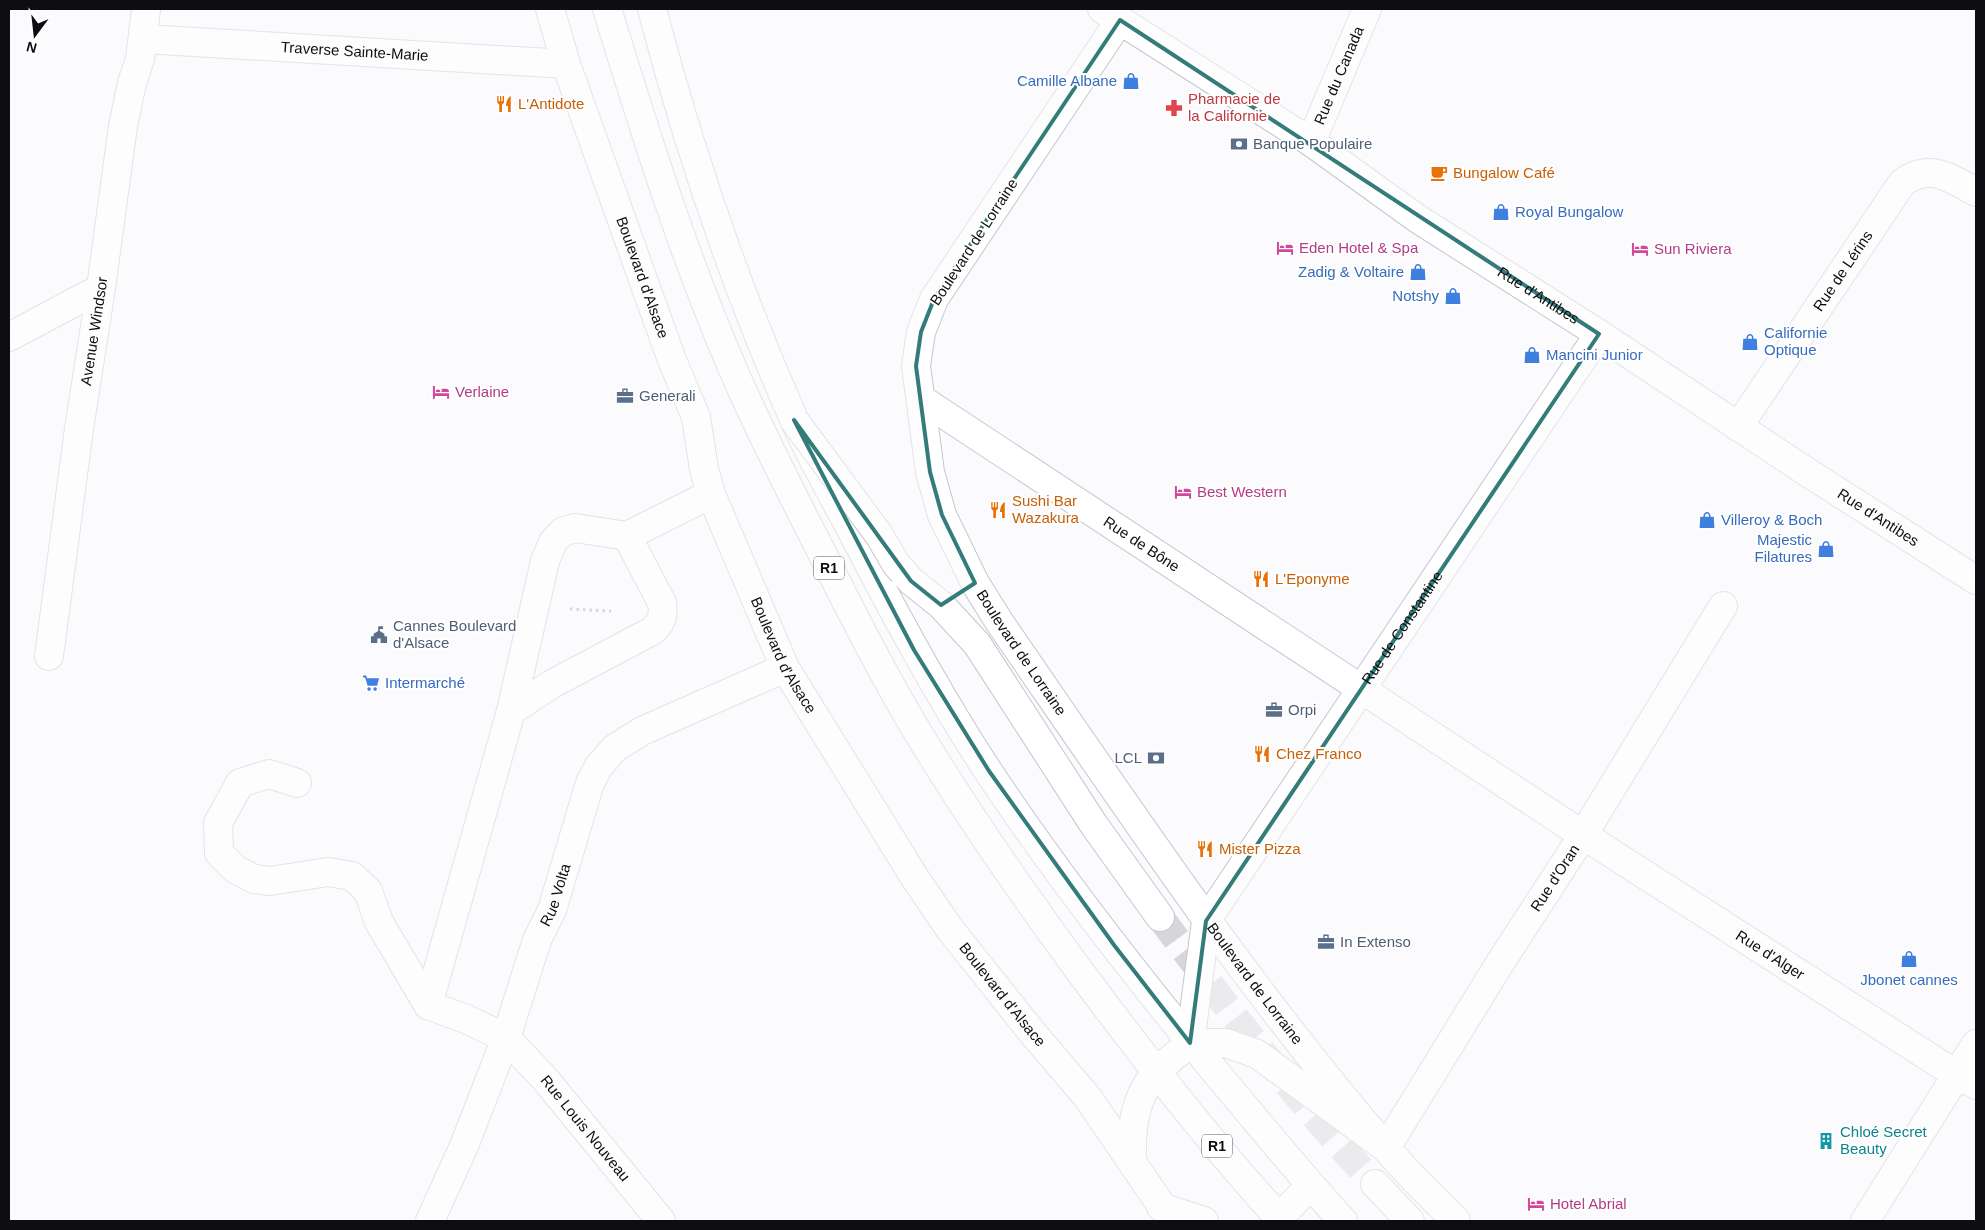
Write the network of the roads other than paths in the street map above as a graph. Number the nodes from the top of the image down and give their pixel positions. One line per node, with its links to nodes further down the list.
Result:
1 (146, 9): 7 (main road, Avenue Windsor)
2 (550, 9): 8 (main road, Boulevard d'Alsace)
3 (607, 9): 35 (main road, R1)
4 (652, 9): 15 (main road, R1)
5 (1367, 9): 9 (main road, Rue du Canada)
6 (1111, 14): 9 (main road, Rue d'Antibes); 14 (main road, Boulevard de Lorraine)
7 (144, 39): 8 (main road, Traverse Sainte-Marie); 11 (main road, Avenue Windsor)
8 (566, 64): 17 (main road, Boulevard d'Alsace)
9 (1311, 142): 12 (main road, Rue d'Antibes)
10 (1976, 192): 16 (main road, Rue de Lérins)
11 (101, 288): 13 (main road); 23 (main road, Avenue Windsor)
12 (1599, 334): 16 (main road, Rue d'Antibes); 25 (main road, Rue de Constantine)
13 (9, 336)
14 (921, 399): 20 (main road, Boulevard de Lorraine); 25 (main road, Rue de Bône)
15 (794, 420): 21 (main road, bridge); 33 (main road, R1)
16 (1738, 427): 19 (main road, Rue d'Antibes)
17 (711, 494): 18 (main road); 24 (main road, Boulevard d'Alsace)
18 (627, 536): 26 (main road); 26 (main road)
19 (1976, 580)
20 (975, 583): 21 (main road); 30 (main road, Boulevard de Lorraine)
21 (941, 605): 29 (main road)
22 (1723, 606): 28 (main road, Rue d'Oran)
23 (49, 656)
24 (786, 668): 32 (main road, Rue Volta); 38 (main road, Boulevard d'Alsace)
25 (1361, 690): 28 (main road, Rue de Bône); 30 (main road, Rue de Constantine)
26 (511, 711): 31 (main road)
27 (297, 783): 31 (main road)
28 (1584, 835): 36 (main road, Rue d'Alger); 37 (main road, Rue d'Oran)
29 (1160, 917)
30 (1206, 921): 33 (main road); 37 (main road, Boulevard de Lorraine)
31 (428, 1005): 32 (main road)
32 (506, 1038): 43 (main road, Rue Volta); 44 (main road, Rue Louis Nouveau)
33 (1190, 1043): 35 (main road); 37 (main road); 40 (main road, R1)
34 (1976, 1044): 36 (main road)
35 (1156, 1073): 38 (main road); 42 (main road, R1)
36 (1967, 1080): 49 (main road)
37 (1386, 1148): 48 (main road, Boulevard de Lorraine)
38 (1132, 1161): 41 (main road, Boulevard d'Alsace)
39 (1375, 1184): 47 (main road)
40 (1310, 1186): 42 (main road); 46 (main road, R1)
41 (1165, 1216): 45 (main road)
42 (1276, 1220)
43 (430, 1221)
44 (661, 1221)
45 (1204, 1221)
46 (1343, 1221)
47 (1410, 1221)
48 (1456, 1221)
49 (1865, 1221)

